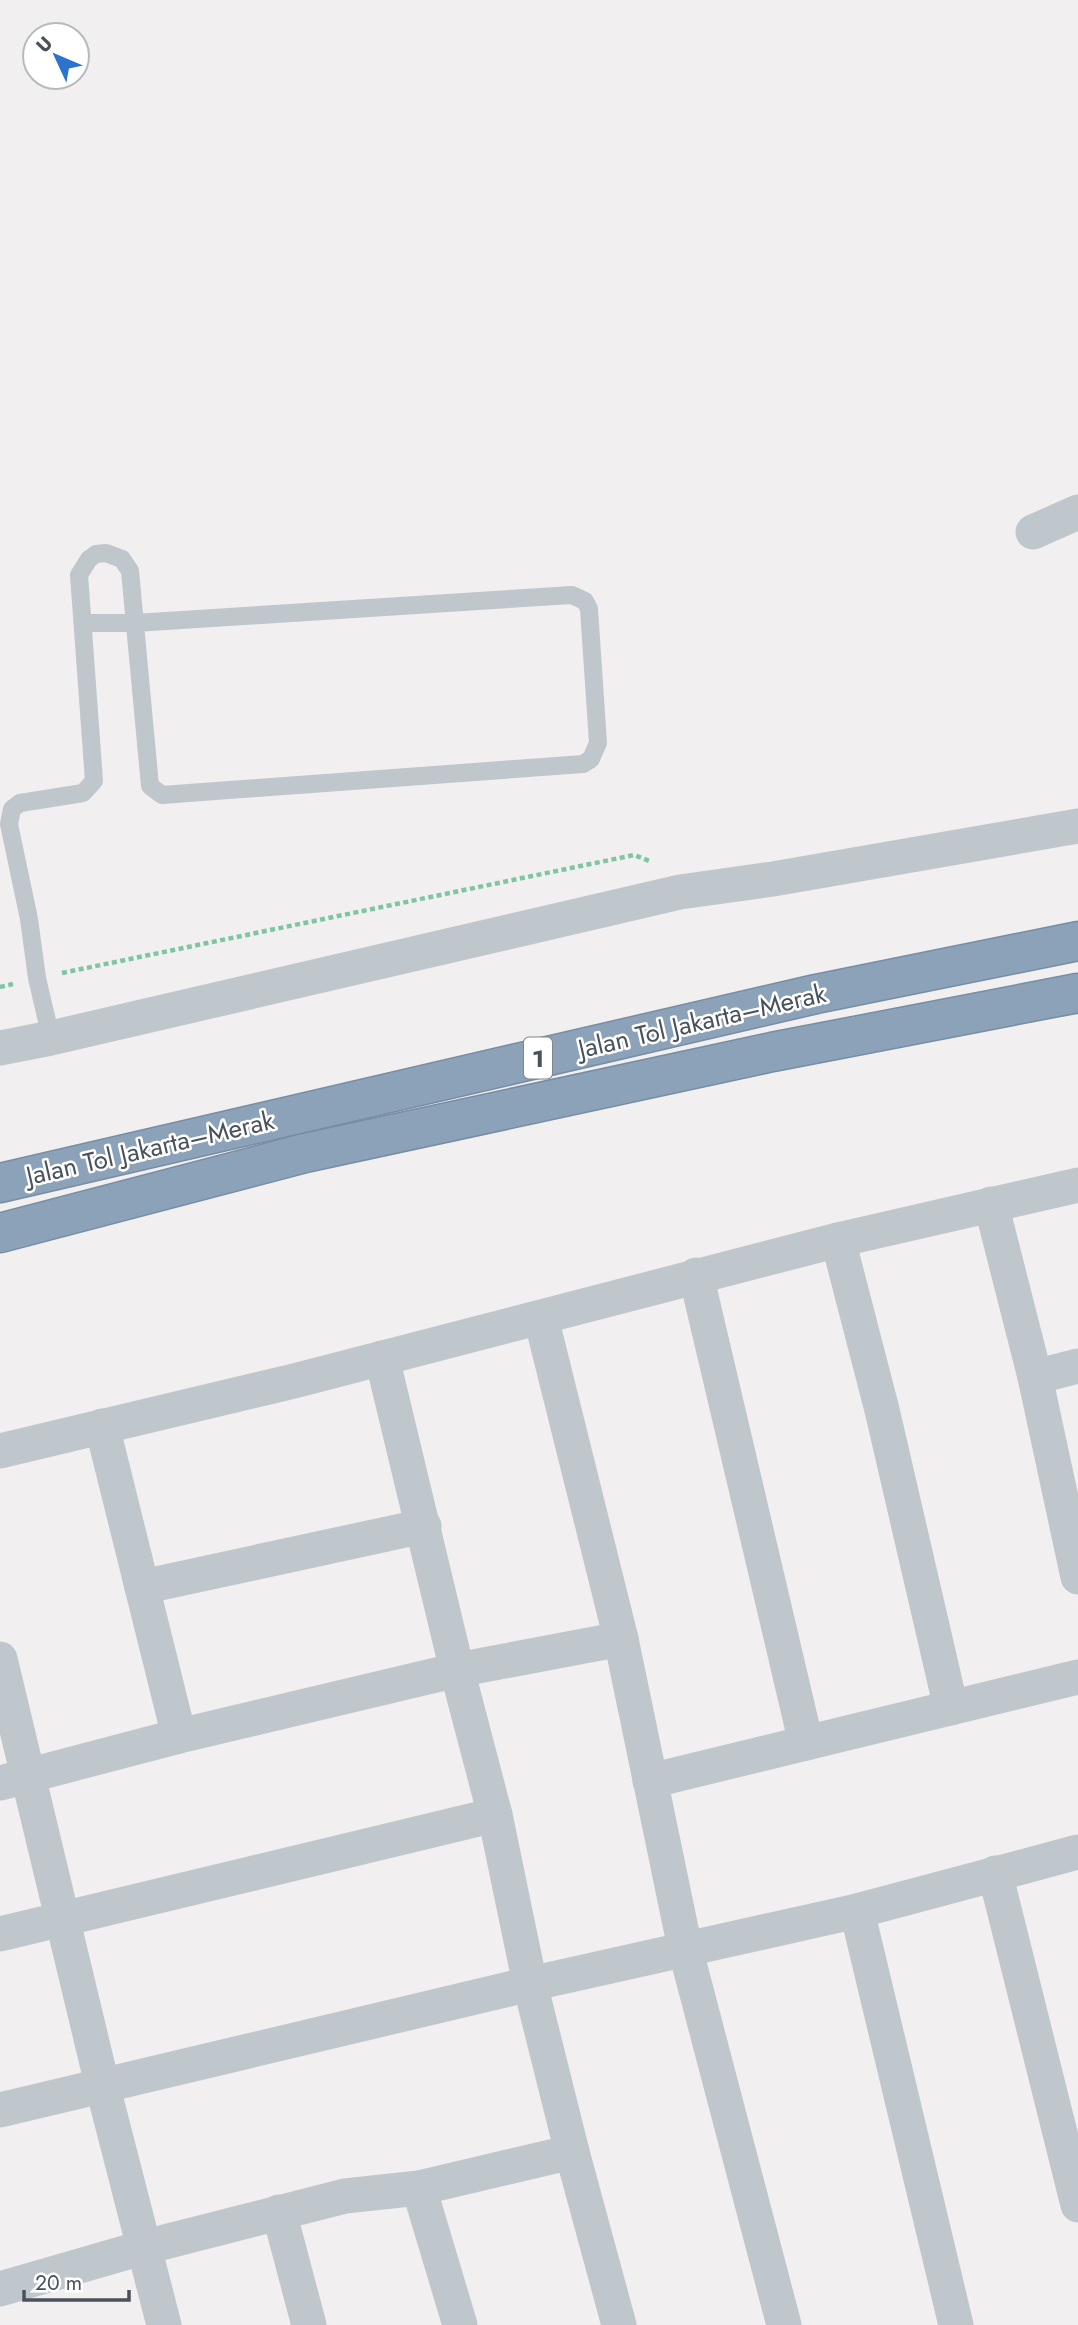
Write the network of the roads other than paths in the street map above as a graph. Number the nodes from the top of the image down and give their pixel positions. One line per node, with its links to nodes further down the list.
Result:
1 (1078, 512): 2 (street)
2 (1033, 532)
3 (84, 623): 4 (lane); 4 (lane); 8 (lane)
4 (135, 623): 4 (lane)
5 (1078, 827): 8 (street)
6 (1078, 941): 10 (highway, Jalan Tol Jakarta–Merak / 1)
7 (1078, 993): 13 (highway, Jalan Tol Jakarta–Merak / 1)
8 (51, 1038): 9 (street)
9 (0, 1048)
10 (0, 1182)
11 (1078, 1185): 12 (street)
12 (991, 1204): 14 (street); 19 (street)
13 (0, 1233)
14 (838, 1240): 15 (street); 30 (street)
15 (696, 1275): 16 (street); 32 (street)
16 (541, 1318): 17 (street); 26 (street)
17 (382, 1358): 20 (street); 23 (street)
18 (1078, 1366): 19 (street)
19 (1035, 1377): 22 (street)
20 (102, 1426): 21 (street); 25 (street)
21 (0, 1451)
22 (1072, 1515): 24 (street)
23 (424, 1526): 25 (street); 28 (street)
24 (1078, 1577)
25 (142, 1587): 31 (street)
26 (621, 1639): 28 (street); 34 (street)
27 (0, 1659): 33 (street)
28 (457, 1670): 31 (street); 35 (street)
29 (1078, 1677): 30 (street)
30 (951, 1708): 32 (street)
31 (179, 1736): 33 (street)
32 (806, 1743): 34 (street)
33 (14, 1779): 39 (street)
34 (650, 1780): 41 (street)
35 (495, 1815): 39 (street); 42 (street)
36 (1078, 1852): 37 (street)
37 (995, 1873): 38 (street); 47 (street)
38 (857, 1912): 41 (street); 56 (street)
39 (64, 1918): 40 (street); 43 (street)
40 (0, 1934)
41 (685, 1948): 42 (street); 55 (street)
42 (530, 1984): 43 (street); 45 (street)
43 (102, 2084): 44 (street); 49 (street)
44 (0, 2110)
45 (572, 2152): 46 (street); 54 (street)
46 (419, 2188): 48 (street); 53 (street)
47 (1078, 2205)
48 (279, 2212): 49 (street); 52 (street)
49 (145, 2247): 50 (street); 51 (street)
50 (0, 2289)
51 (164, 2325)
52 (309, 2325)
53 (460, 2325)
54 (619, 2325)
55 (784, 2325)
56 (956, 2325)

